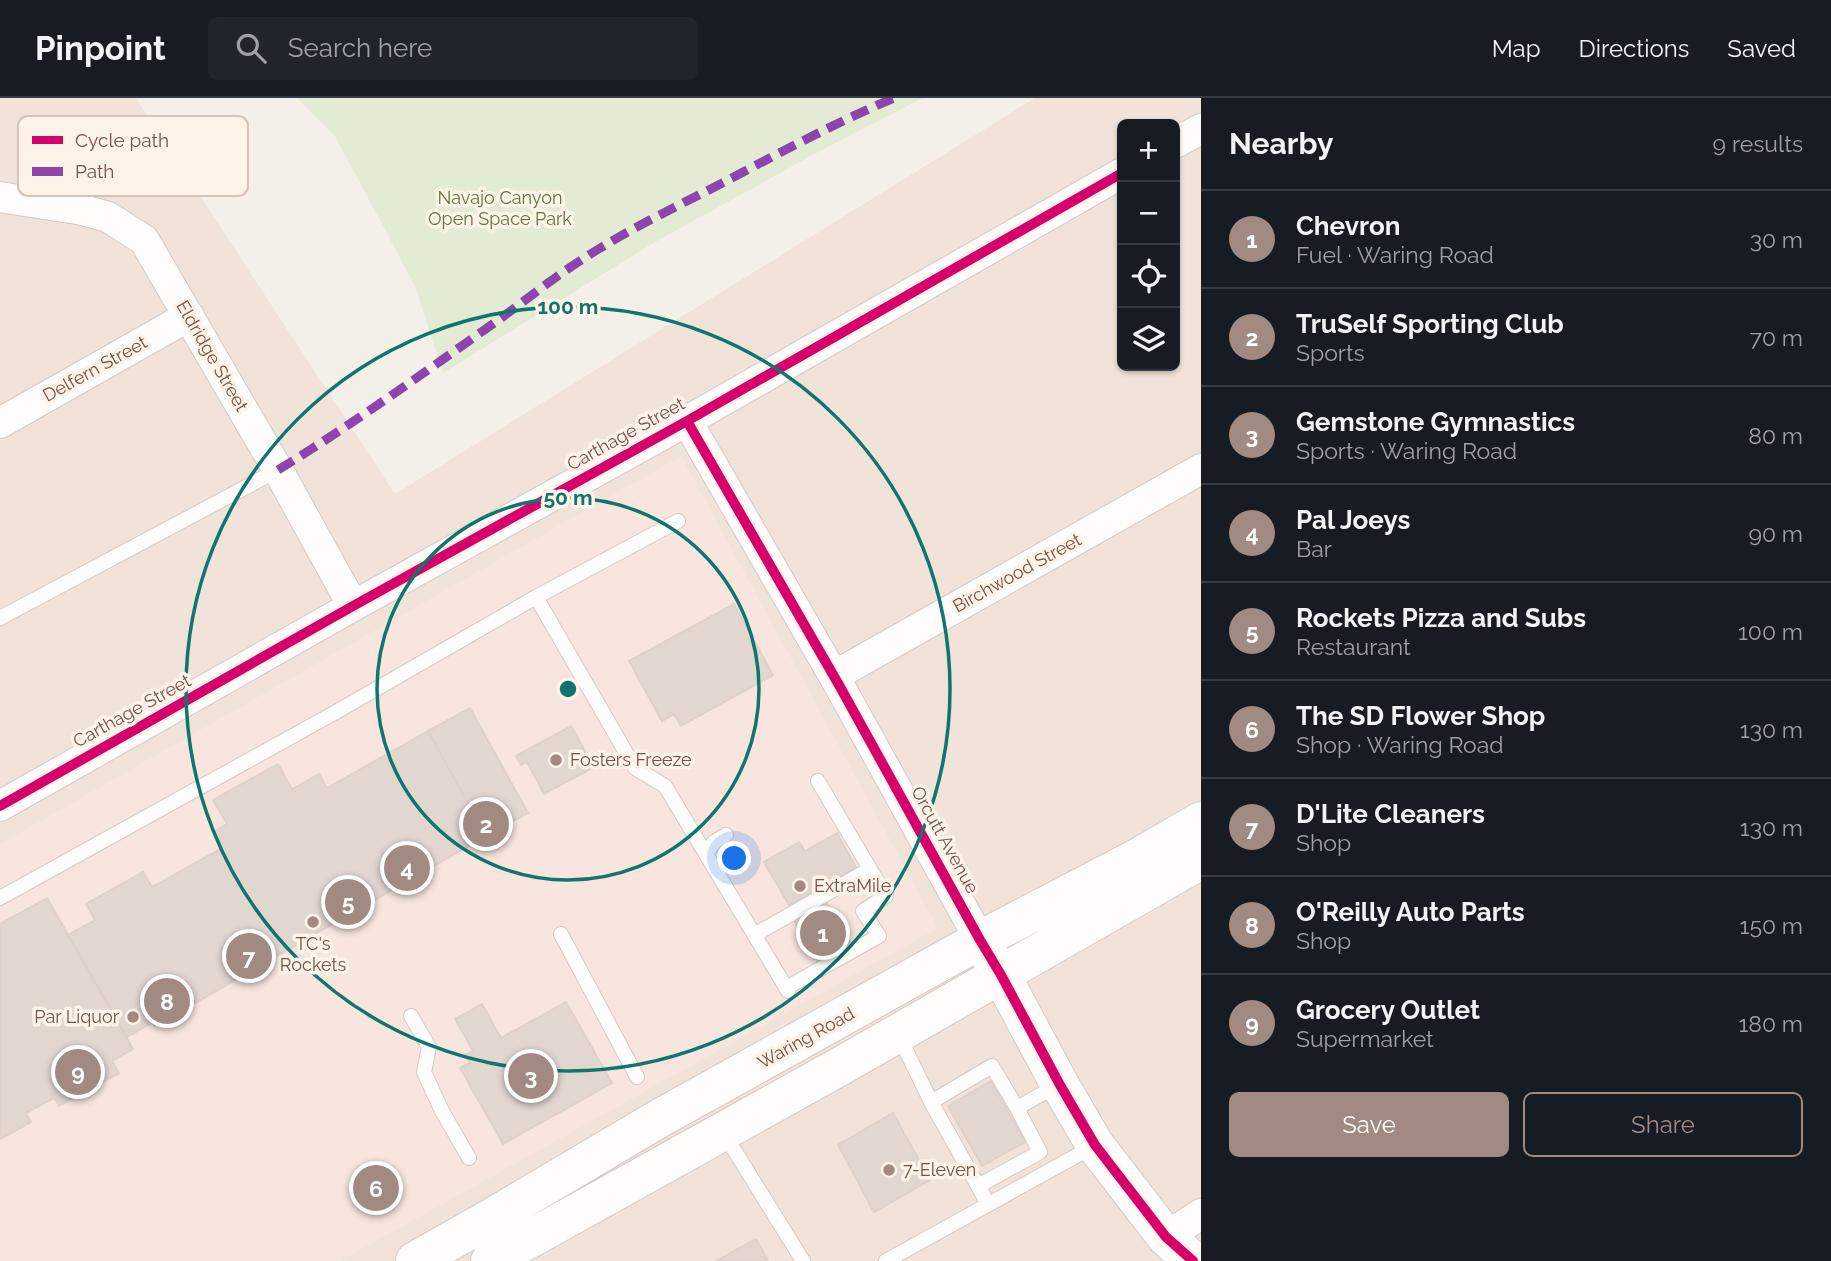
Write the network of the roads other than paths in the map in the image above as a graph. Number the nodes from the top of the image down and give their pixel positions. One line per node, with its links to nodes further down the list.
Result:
1 (1201, 128): 2 (street)
2 (1180, 141)
3 (1117, 176): 6 (street, Carthage Street)
4 (0, 197): 5 (street, Eldridge Street)
5 (189, 316): 7 (street, Delfern Street); 8 (street, Eldridge Street)
6 (687, 421): 12 (street, Carthage Street); 14 (street, Orcutt Avenue)
7 (0, 423)
8 (278, 470): 12 (street, Eldridge Street); 13 (lane)
9 (1201, 470): 14 (street, Birchwood Street)
10 (678, 521): 11 (lane)
11 (536, 597): 19 (lane); 22 (lane)
12 (353, 606): 16 (street, Carthage Street)
13 (0, 618)
14 (834, 676): 25 (street, Orcutt Avenue)
15 (818, 781): 21 (lane)
16 (0, 806)
17 (1201, 821): 25 (main road, Waring Road)
18 (726, 835): 19 (lane)
19 (706, 854): 24 (lane)
20 (1201, 859): 26 (main road)
21 (870, 869): 24 (lane); 24 (lane)
22 (0, 898)
23 (561, 934): 29 (lane)
24 (754, 935)
25 (980, 940): 26 (main road, Orcutt Avenue); 40 (main road, Waring Road)
26 (1001, 975): 28 (main road); 30 (main road, Orcutt Avenue)
27 (411, 1016): 35 (lane)
28 (897, 1033): 31 (lane); 33 (main road)
29 (637, 1077)
30 (1060, 1085): 32 (lane); 34 (main road, Orcutt Avenue)
31 (931, 1102): 32 (lane); 36 (lane)
32 (1017, 1108): 36 (lane)
33 (723, 1132): 41 (main road); 42 (lane)
34 (1095, 1145): 37 (lane); 39 (main road, Orcutt Avenue)
35 (469, 1157)
36 (978, 1186): 37 (lane)
37 (988, 1204): 43 (lane)
38 (1201, 1214): 39 (street)
39 (1179, 1249)
40 (415, 1261)
41 (490, 1261)
42 (803, 1261)
43 (887, 1261)

